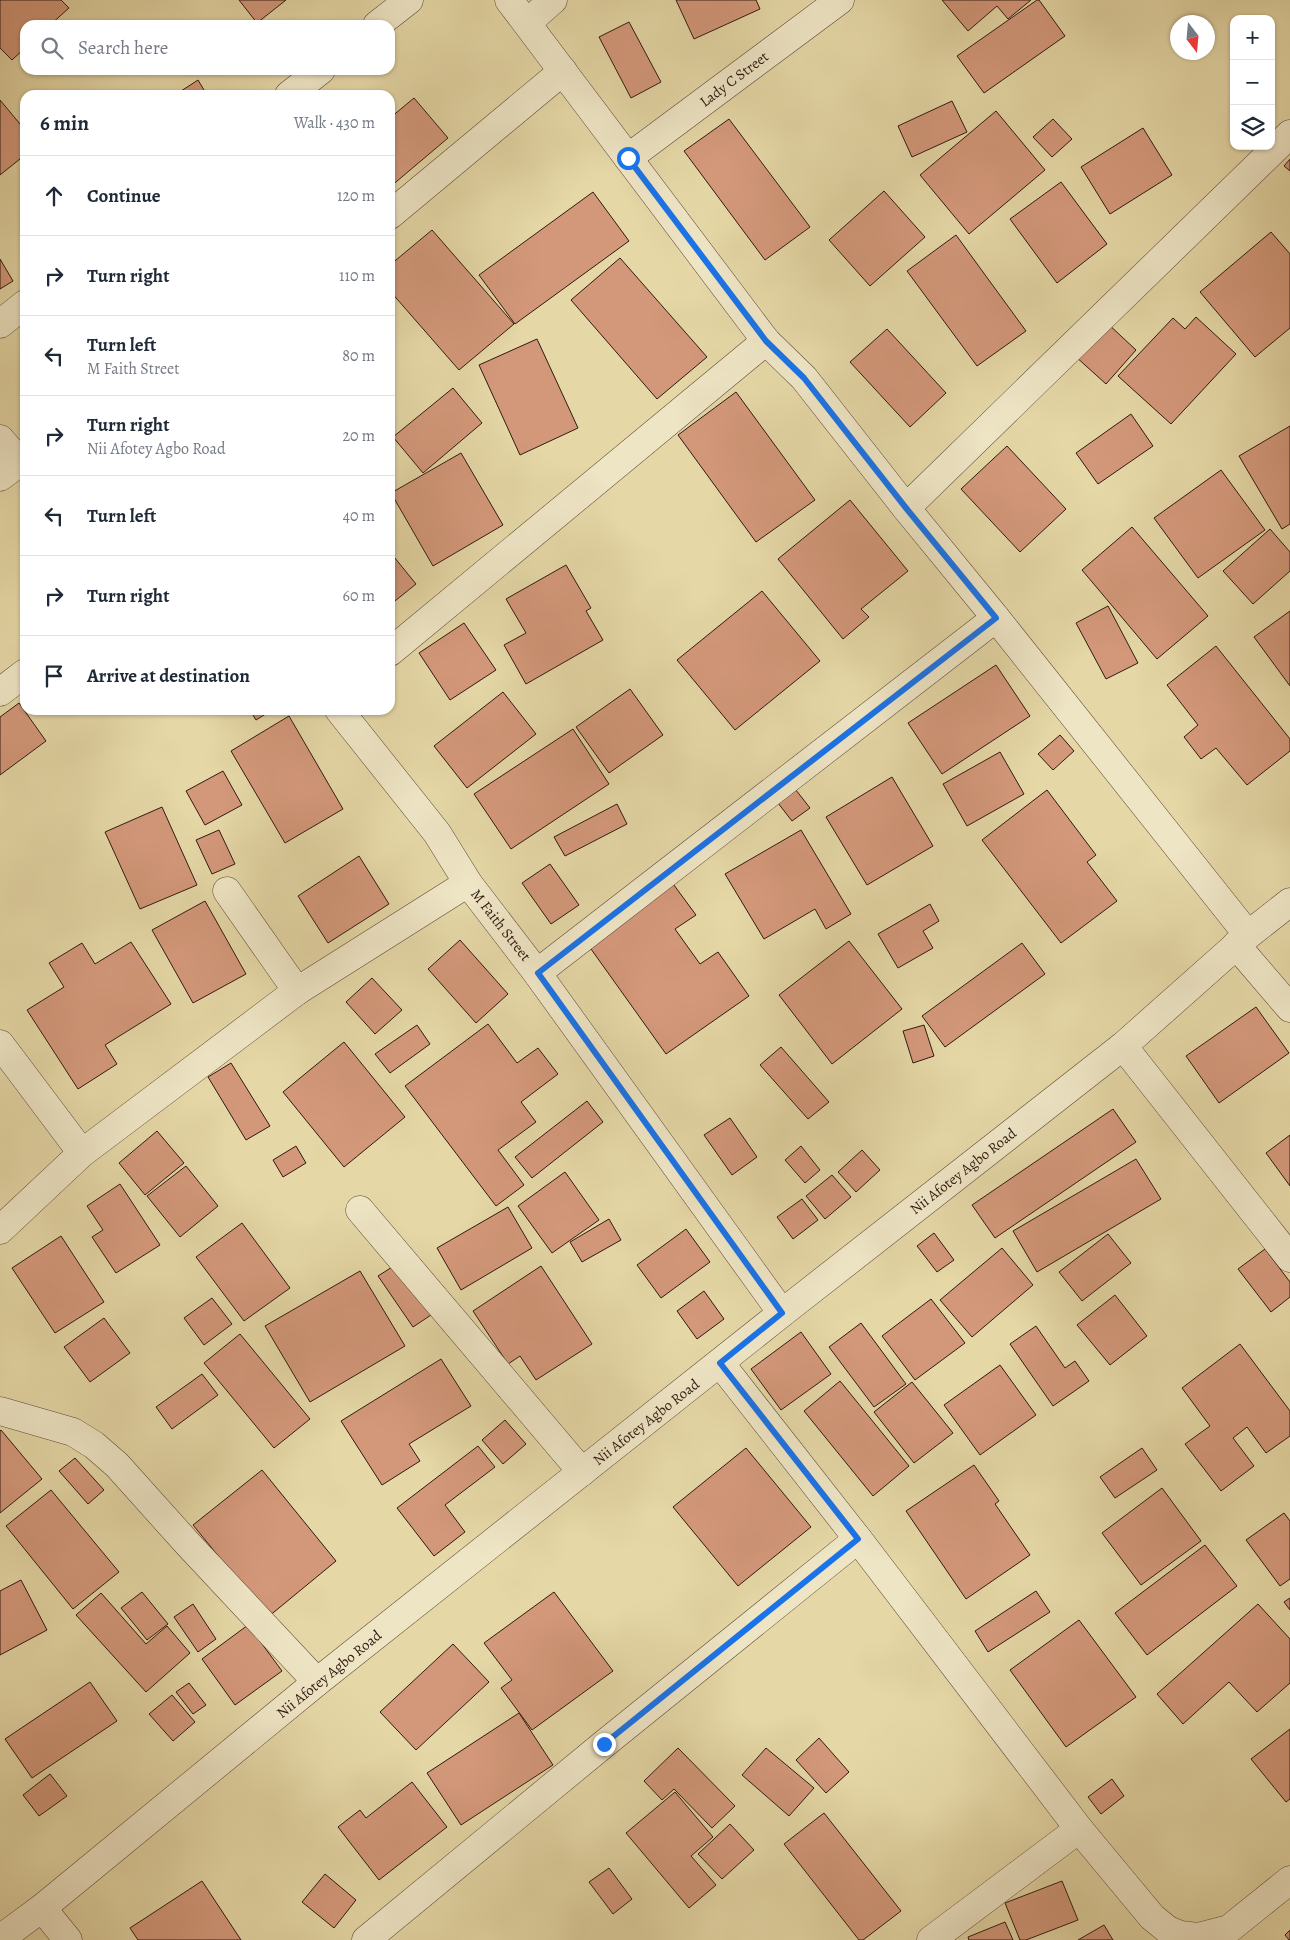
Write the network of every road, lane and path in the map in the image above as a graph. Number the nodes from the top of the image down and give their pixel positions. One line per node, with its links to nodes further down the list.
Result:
1 (409, 0): 5 (street)
2 (509, 0): 6 (street)
3 (553, 0): 6 (street)
4 (840, 0): 11 (street, Lady C Street)
5 (383, 20)
6 (527, 23): 7 (street)
7 (563, 71): 11 (street); 12 (street)
8 (314, 75): 9 (street)
9 (295, 90)
10 (1290, 134): 18 (street)
11 (628, 158): 15 (street)
12 (395, 211)
13 (20, 308): 14 (street)
14 (0, 324)
15 (766, 341): 18 (street); 20 (street)
16 (0, 439): 17 (street)
17 (15, 468)
18 (906, 508): 19 (street)
19 (996, 618): 27 (street); 28 (street)
20 (395, 648)
21 (20, 677): 22 (street)
22 (0, 692)
23 (343, 715): 24 (street, M Faith Street)
24 (468, 883): 28 (street, M Faith Street); 29 (street)
25 (227, 891): 29 (street)
26 (1290, 902): 27 (street, Nii Afotey Agbo Road)
27 (1242, 940): 30 (street); 32 (street, Nii Afotey Agbo Road)
28 (538, 973): 37 (street, M Faith Street)
29 (297, 991): 33 (street)
30 (1290, 1008)
31 (0, 1044): 33 (street)
32 (1123, 1046): 36 (street); 37 (street, Nii Afotey Agbo Road)
33 (82, 1153): 35 (street)
34 (360, 1210): 40 (street)
35 (0, 1230)
36 (1290, 1258)
37 (782, 1313): 38 (street, Nii Afotey Agbo Road)
38 (720, 1363): 40 (street, Nii Afotey Agbo Road); 41 (street)
39 (0, 1411): 42 (street)
40 (582, 1472): 42 (street, Nii Afotey Agbo Road)
41 (858, 1539): 43 (street); 49 (street)
42 (317, 1682): 45 (street, Nii Afotey Agbo Road)
43 (1079, 1829): 46 (street); 50 (street)
44 (1290, 1880): 46 (street)
45 (42, 1908): 47 (street, Nii Afotey Agbo Road); 48 (street)
46 (1234, 1934)
47 (0, 1940)
48 (68, 1940)
49 (366, 1940)
50 (931, 1940)

